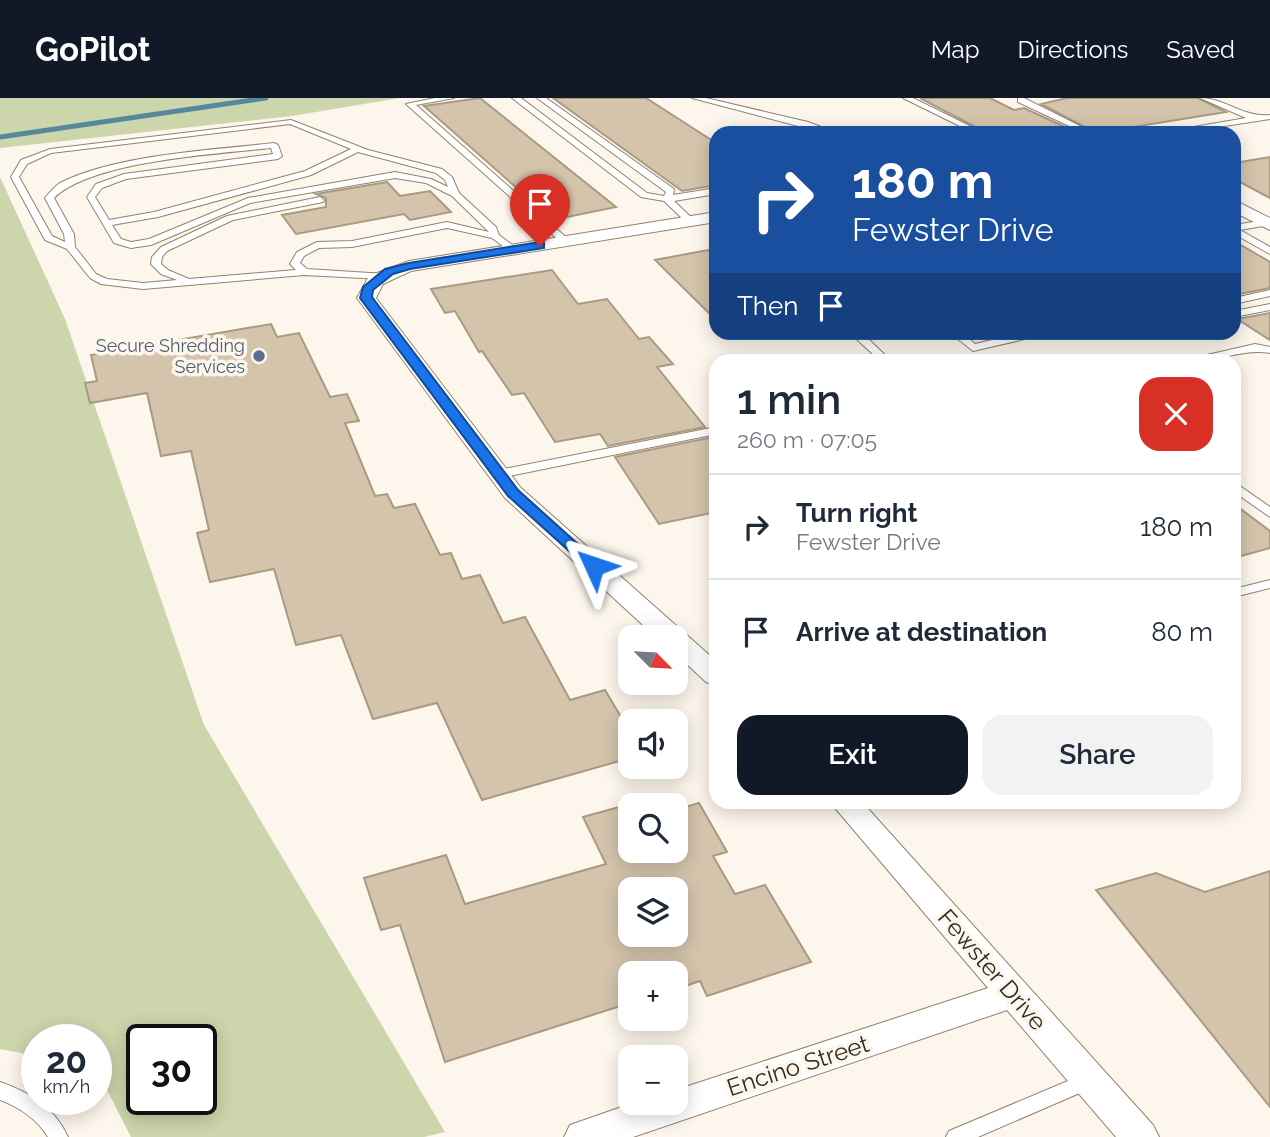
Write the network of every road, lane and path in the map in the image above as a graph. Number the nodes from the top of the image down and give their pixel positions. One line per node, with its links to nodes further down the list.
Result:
1 (450, 98): 31 (lane)
2 (516, 98): 19 (lane)
3 (541, 98): 19 (lane)
4 (696, 98): 10 (lane)
5 (907, 98): 11 (lane)
6 (1204, 98): 9 (lane)
7 (1023, 99): 12 (lane)
8 (1270, 117): 9 (lane)
9 (1255, 119): 13 (lane)
10 (813, 126)
11 (965, 126)
12 (1076, 126)
13 (1209, 126)
14 (359, 149): 18 (lane); 26 (lane); 32 (lane)
15 (391, 186): 16 (lane)
16 (439, 186): 18 (lane); 22 (lane)
17 (709, 192): 19 (lane)
18 (455, 194): 30 (lane)
19 (667, 199): 25 (lane)
20 (320, 200): 21 (lane)
21 (303, 203): 22 (lane); 37 (lane)
22 (235, 205): 26 (lane)
23 (1241, 209): 27 (street)
24 (709, 217): 25 (street)
25 (690, 221): 31 (street)
26 (106, 223): 32 (lane)
27 (1268, 224): 28 (lane)
28 (1241, 228)
29 (1241, 233): 34 (lane)
30 (495, 236): 33 (lane); 35 (lane)
31 (565, 241): 33 (street)
32 (70, 247): 37 (lane)
33 (514, 250): 36 (street)
34 (1270, 251)
35 (304, 272): 36 (lane); 37 (lane)
36 (383, 276): 49 (street)
37 (202, 280)
38 (1270, 293): 39 (lane)
39 (1241, 299)
40 (1270, 307): 41 (lane)
41 (1241, 313)
42 (863, 340): 46 (lane)
43 (964, 340): 44 (lane)
44 (1008, 340)
45 (1270, 350): 47 (lane)
46 (879, 354)
47 (1224, 354)
48 (709, 431): 49 (lane)
49 (499, 474): 54 (street)
50 (1241, 491): 51 (lane)
51 (1270, 513)
52 (1270, 584): 53 (lane)
53 (1241, 591)
54 (660, 625)
55 (688, 651): 56 (street)
56 (709, 670)
57 (851, 809): 58 (street, Fewster Drive)
58 (1012, 994): 59 (street, Fewster Drive); 62 (street, Encino Street)
59 (1089, 1080): 63 (lane); 64 (street, Fewster Drive)
60 (0, 1091): 61 (lane)
61 (58, 1137)
62 (583, 1137)
63 (956, 1137)
64 (1140, 1137)

